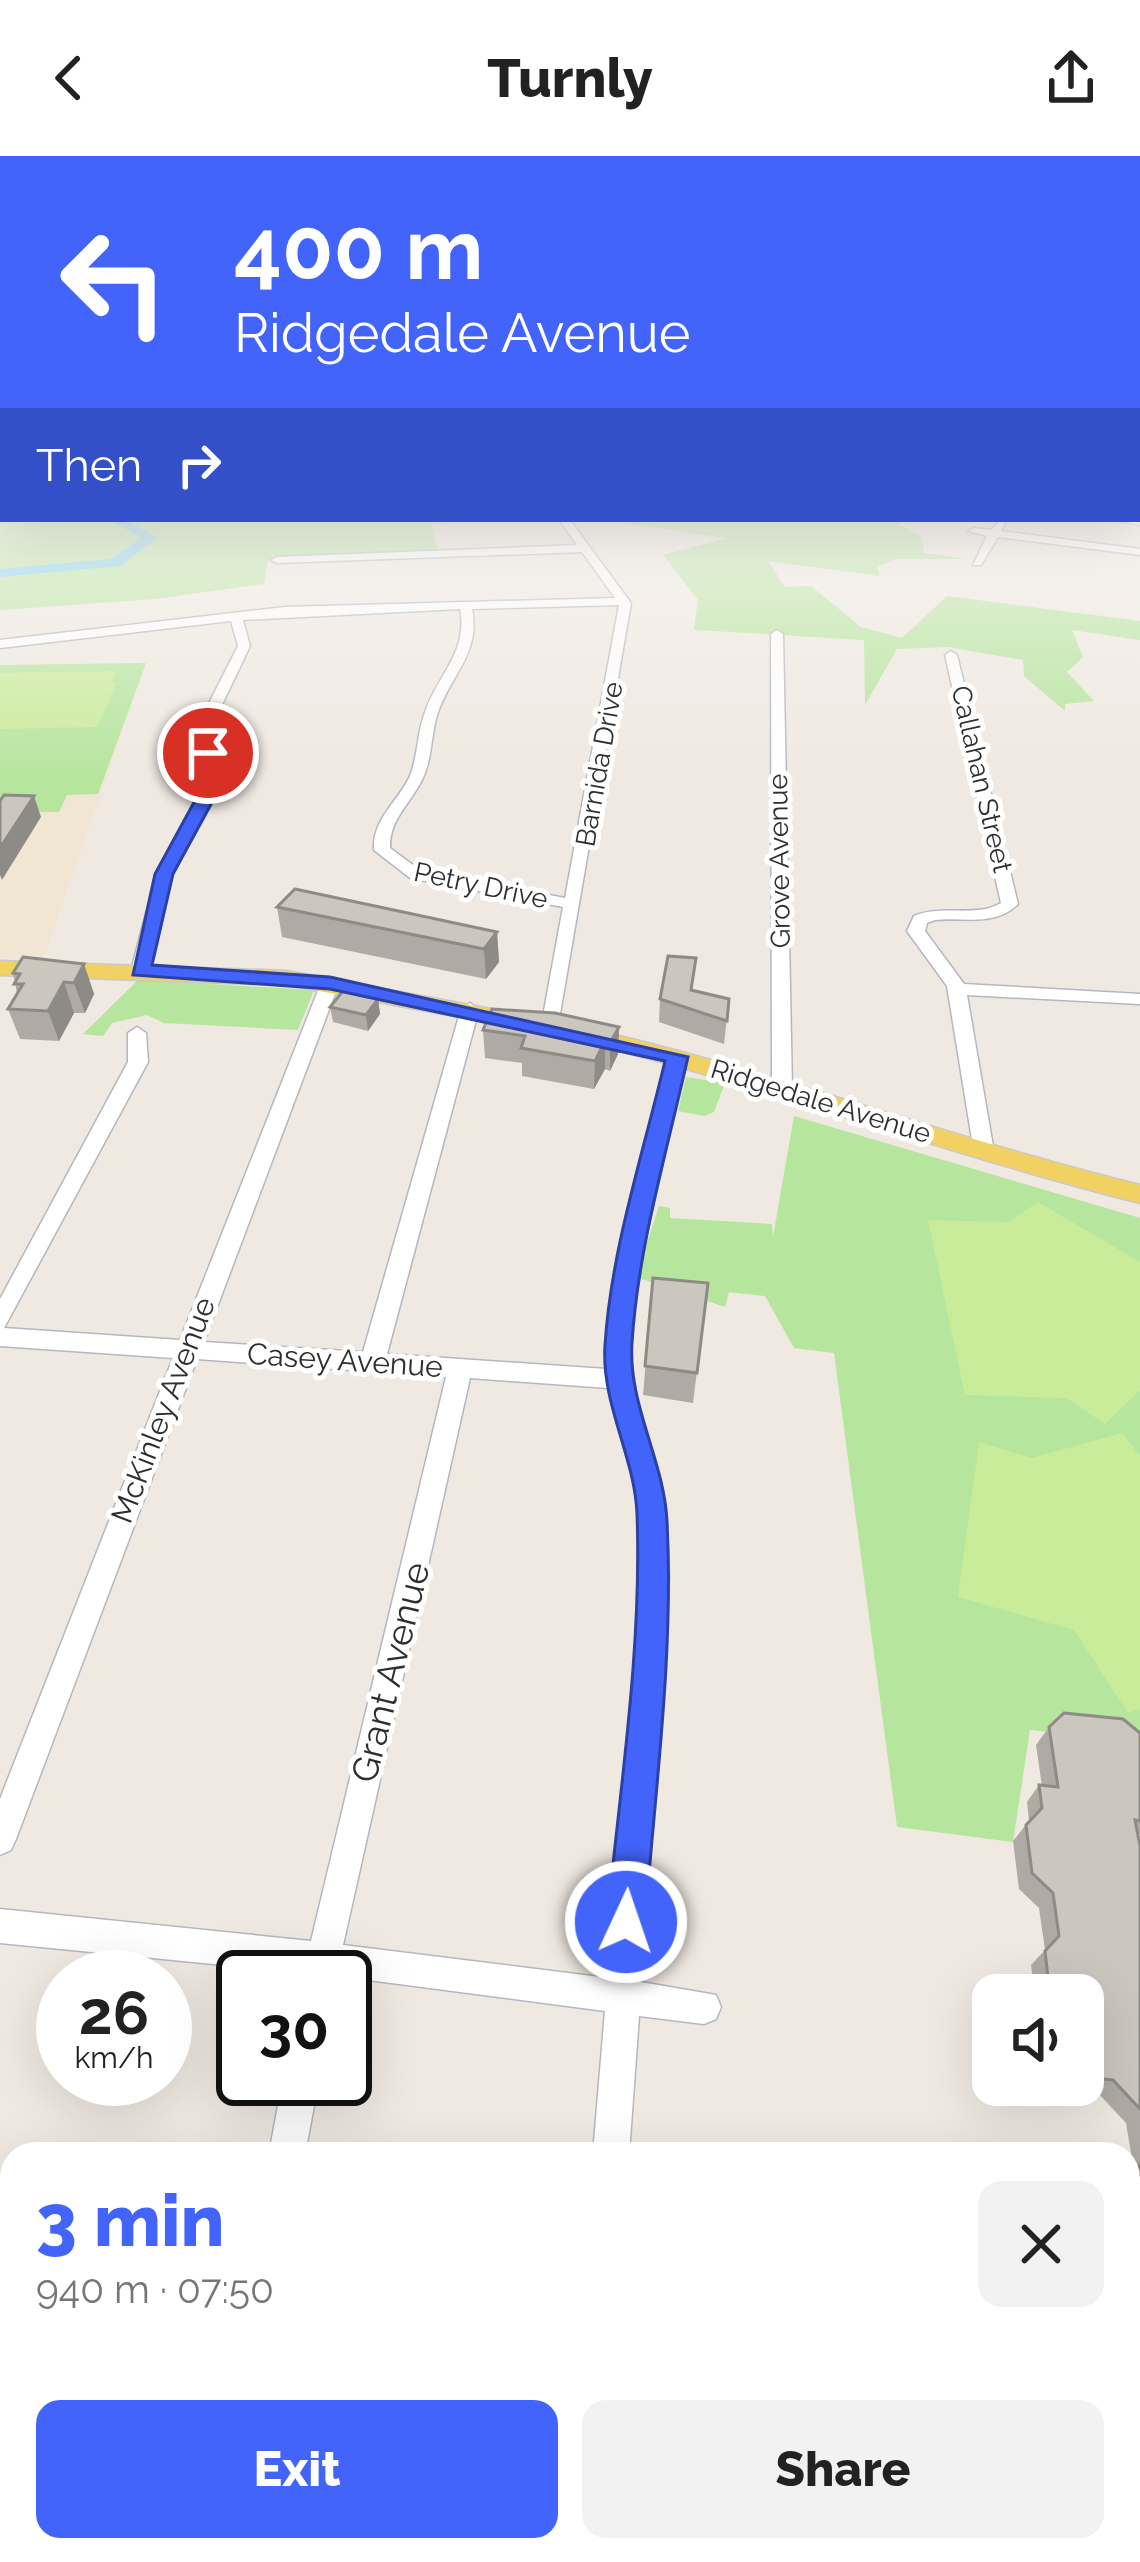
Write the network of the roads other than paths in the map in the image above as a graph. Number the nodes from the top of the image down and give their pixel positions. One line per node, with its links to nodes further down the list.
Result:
1 (347, 557): 4 (street)
2 (594, 557): 6 (street)
3 (981, 557): 5 (street)
4 (277, 560)
5 (977, 563)
6 (625, 601): 7 (street); 12 (street, Barnida Drive)
7 (465, 603): 8 (street); 12 (street, Petry Drive)
8 (236, 618): 10 (street); 14 (street)
9 (777, 634): 22 (street, Grove Avenue)
10 (0, 644)
11 (951, 655): 16 (street, Callahan Street)
12 (572, 904): 19 (street, Barnida Drive)
13 (0, 968): 14 (main road, Ridgedale Avenue)
14 (140, 970): 15 (main road, Ridgedale Avenue)
15 (330, 983): 18 (main road, Ridgedale Avenue); 27 (street, McKinley Avenue)
16 (956, 989): 17 (street); 23 (street)
17 (1140, 999)
18 (470, 1009): 19 (main road, Ridgedale Avenue); 28 (street)
19 (550, 1027): 21 (main road, Ridgedale Avenue)
20 (137, 1034): 25 (street)
21 (677, 1057): 22 (main road, Ridgedale Avenue); 30 (street)
22 (782, 1089): 23 (main road, Ridgedale Avenue)
23 (984, 1152): 24 (main road, Ridgedale Avenue)
24 (1140, 1193)
25 (0, 1321)
26 (0, 1337): 27 (street, Casey Avenue)
27 (185, 1350): 28 (street, Casey Avenue); 31 (street, McKinley Avenue)
28 (373, 1361): 29 (street, Casey Avenue)
29 (460, 1367): 30 (street, Casey Avenue); 33 (street, Grant Avenue)
30 (618, 1378): 36 (street)
31 (0, 1839)
32 (0, 1926): 34 (street)
33 (326, 1950)
34 (216, 1954)
35 (372, 1972): 36 (street)
36 (621, 1996): 37 (street); 40 (street)
37 (704, 2007)
38 (297, 2106): 39 (street)
39 (289, 2142)
40 (612, 2142)

